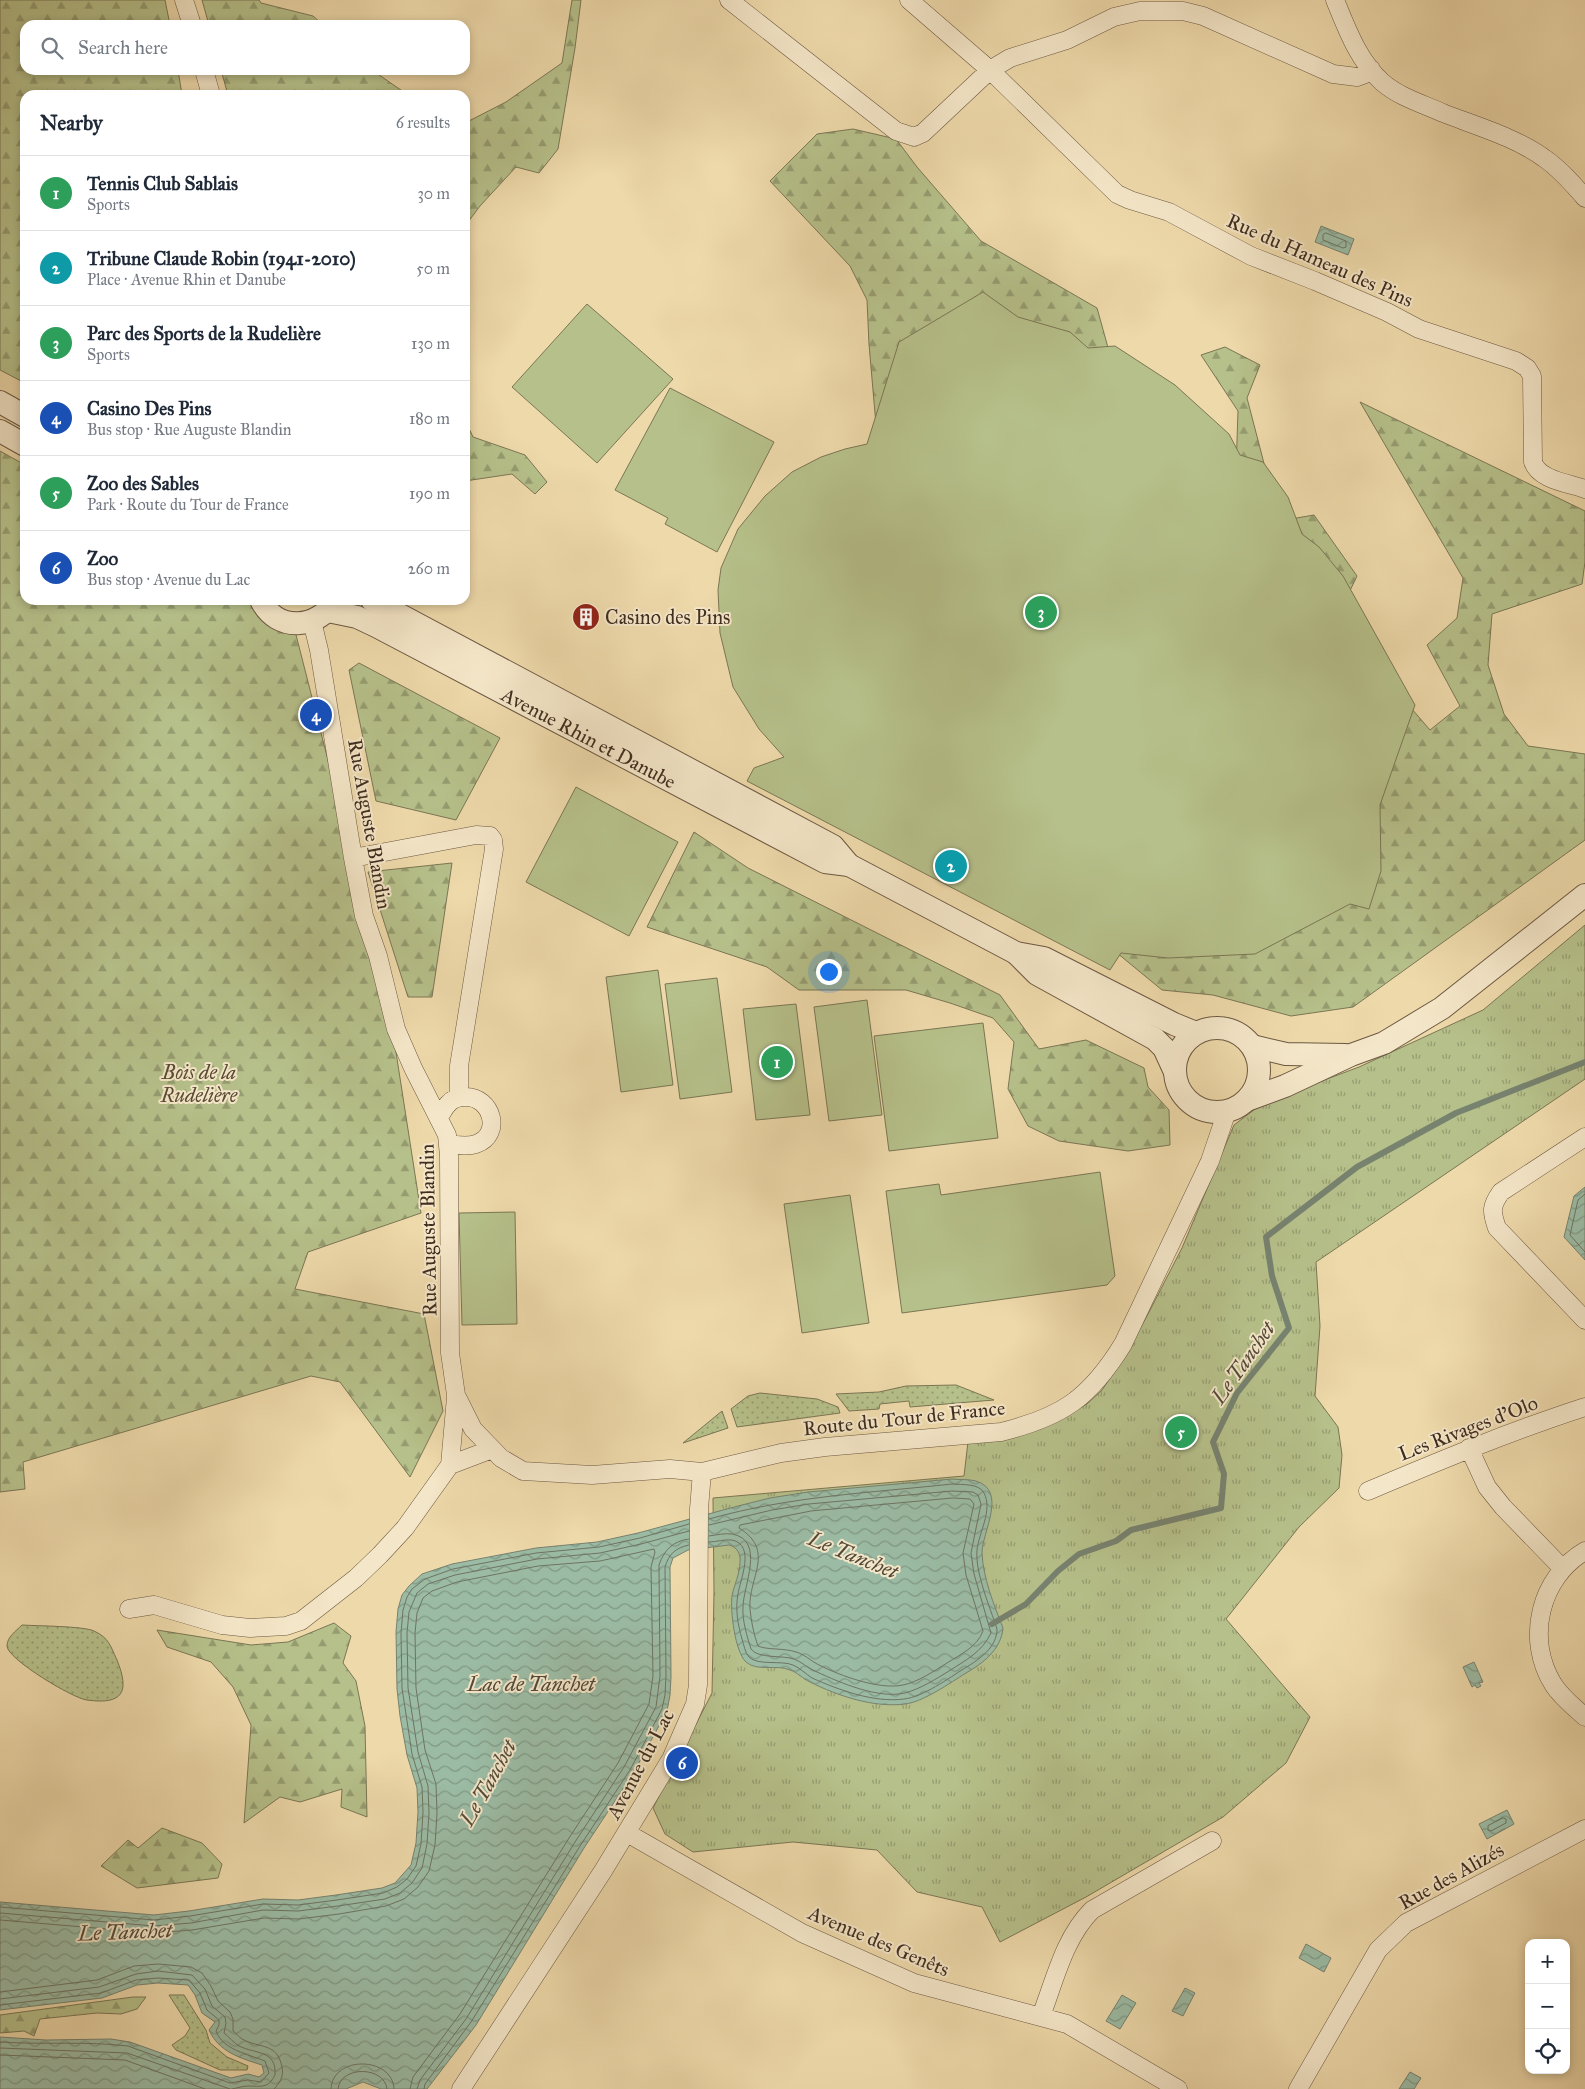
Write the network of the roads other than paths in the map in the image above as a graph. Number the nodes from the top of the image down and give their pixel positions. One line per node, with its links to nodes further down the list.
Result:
1 (184, 0): 5 (street)
2 (729, 0): 7 (street)
3 (909, 0): 7 (street)
4 (1335, 0): 6 (street)
5 (190, 20)
6 (1371, 69): 7 (street); 10 (street)
7 (990, 70): 15 (street, Rue du Hameau des Pins)
8 (206, 75): 9 (street)
9 (210, 90)
10 (1585, 198)
11 (0, 402): 12 (street)
12 (20, 413)
13 (0, 431): 14 (street)
14 (20, 442)
15 (1585, 489)
16 (264, 605): 18 (street, Avenue Rhin et Danube)
17 (381, 605): 20 (street, Avenue Rhin et Danube)
18 (325, 611): 19 (street, Rue Auguste Blandin); 20 (street, Avenue Rhin et Danube)
19 (353, 858): 27 (street); 30 (street, Rue Auguste Blandin)
20 (849, 865): 22 (street, Avenue Rhin et Danube)
21 (1585, 895): 25 (street)
22 (1016, 953): 23 (street, Avenue Rhin et Danube); 26 (street, Avenue Rhin et Danube)
23 (1196, 1033): 24 (street); 26 (street)
24 (1252, 1046): 25 (street); 28 (street)
25 (1351, 1055): 28 (street)
26 (1175, 1072): 29 (street)
27 (459, 1097): 30 (street); 32 (street)
28 (1247, 1100): 29 (street)
29 (1227, 1111): 39 (street, Route du Tour de France)
30 (439, 1117): 32 (street, Rue Auguste Blandin)
31 (1585, 1137): 33 (street)
32 (448, 1144): 34 (street, Rue Auguste Blandin)
33 (1585, 1320)
34 (456, 1395): 37 (street, Rue Auguste Blandin); 38 (street)
35 (1585, 1407): 36 (street, Les Rivages d'Olo)
36 (1469, 1448): 40 (street, Les Rivages d'Olo); 42 (street)
37 (492, 1449): 38 (street); 39 (street, Rue Auguste Blandin)
38 (450, 1465): 43 (street)
39 (702, 1472): 46 (street, Avenue du Lac)
40 (1368, 1491)
41 (1585, 1551): 42 (street)
42 (1563, 1568): 44 (street)
43 (129, 1610)
44 (1585, 1718)
45 (1585, 1829): 51 (street, Rue des Alizés)
46 (627, 1833): 48 (street, Avenue des Genêts); 49 (street, Avenue du Lac)
47 (1212, 1841): 48 (street)
48 (1041, 2016): 50 (street, Avenue des Genêts)
49 (461, 2089)
50 (1178, 2089)
51 (1298, 2089)

